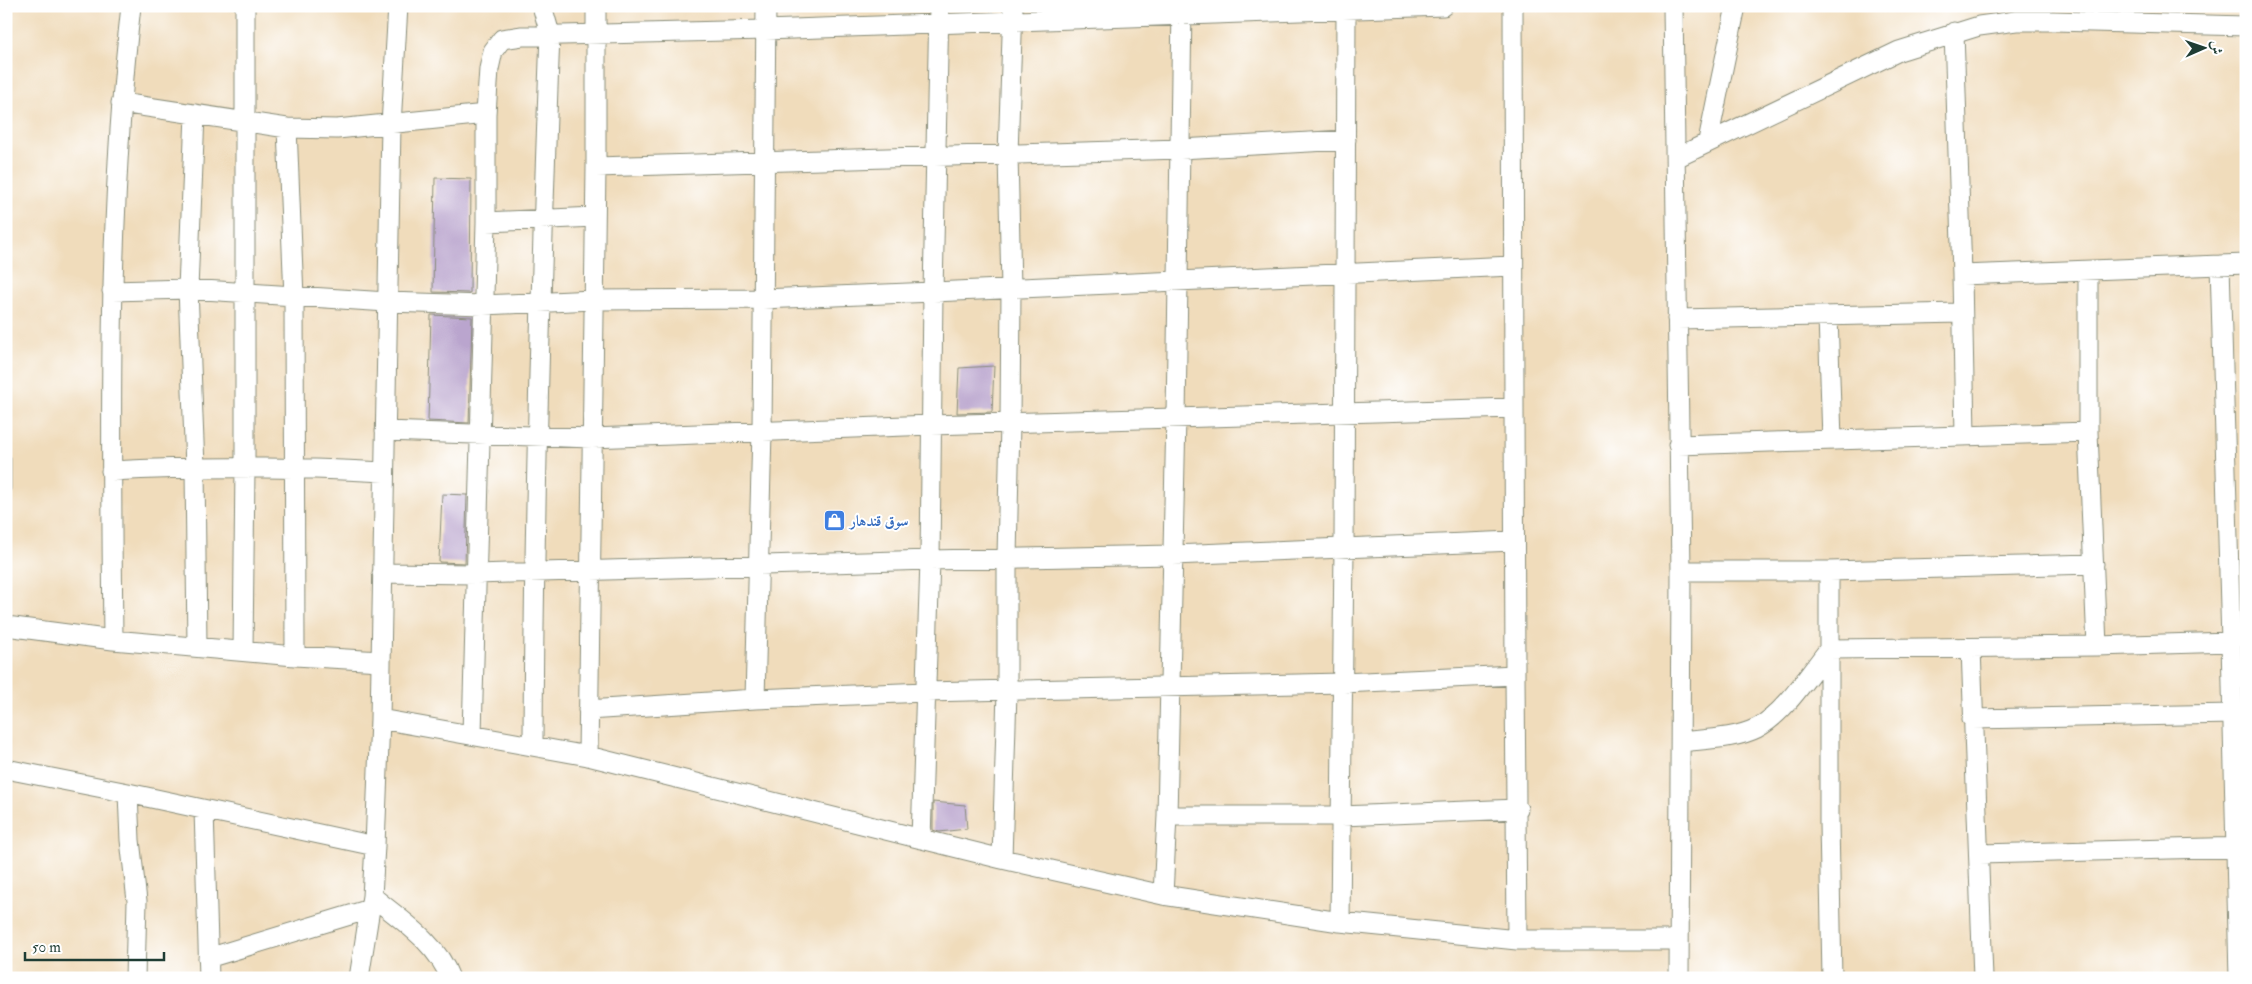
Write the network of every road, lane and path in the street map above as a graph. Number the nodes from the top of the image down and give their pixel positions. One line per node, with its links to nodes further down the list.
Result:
1 (131, 6): 20 (street)
2 (245, 6): 23 (street)
3 (398, 6): 24 (street)
4 (542, 6): 18 (street)
5 (596, 6): 19 (street)
6 (766, 6): 16 (street)
7 (1443, 6): 11 (street)
8 (1513, 6): 38 (street)
9 (1673, 6): 31 (street)
10 (1736, 6): 27 (street)
11 (1346, 8): 12 (street); 26 (street)
12 (1182, 10): 13 (street); 28 (street)
13 (1013, 14): 14 (street); 29 (street)
14 (939, 15): 16 (street); 30 (street)
15 (2246, 26): 17 (street)
16 (766, 30): 19 (street); 32 (street)
17 (1954, 32): 27 (street); 42 (street)
18 (550, 34): 19 (street); 22 (street); 35 (street)
19 (595, 34): 33 (street)
20 (121, 103): 21 (street); 46 (street)
21 (195, 114): 23 (street); 45 (street)
22 (486, 114): 24 (street); 36 (street)
23 (244, 121): 25 (street); 48 (street)
24 (391, 125): 25 (street); 52 (street)
25 (287, 128): 49 (street)
26 (1346, 140): 28 (street); 41 (street)
27 (1708, 141): 31 (street)
28 (1180, 148): 29 (street); 43 (street)
29 (1008, 154): 30 (street); 44 (street)
30 (935, 156): 32 (street); 47 (street)
31 (1676, 158): 57 (street)
32 (766, 161): 33 (street); 50 (street)
33 (596, 168): 34 (street)
34 (595, 217): 35 (street); 51 (street)
35 (543, 219): 36 (street); 53 (street)
36 (486, 222): 54 (street)
37 (2246, 264): 39 (street)
38 (1512, 266): 41 (street); 58 (street)
39 (2220, 266): 40 (street); 94 (street)
40 (2088, 271): 42 (street); 65 (street)
41 (1344, 274): 43 (street); 59 (street)
42 (1962, 275): 55 (street)
43 (1178, 281): 44 (street); 60 (street)
44 (1011, 289): 47 (street); 61 (street)
45 (188, 290): 46 (street); 48 (street); 73 (street)
46 (112, 291): 76 (street)
47 (933, 292): 50 (street); 62 (street)
48 (245, 293): 49 (street); 74 (street)
49 (294, 297): 52 (street); 75 (street)
50 (762, 299): 51 (street); 64 (street)
51 (593, 300): 53 (street); 69 (street)
52 (387, 302): 54 (street); 63 (street)
53 (540, 302): 54 (street); 68 (street)
54 (483, 305): 66 (street)
55 (1961, 313): 56 (street); 67 (street)
56 (1828, 316): 57 (street); 70 (street)
57 (1677, 319): 71 (street)
58 (1514, 408): 59 (street); 79 (street)
59 (1345, 413): 60 (street); 80 (street)
60 (1176, 417): 61 (street); 81 (street)
61 (1010, 423): 62 (street); 82 (street)
62 (931, 425): 64 (street); 83 (street)
63 (385, 431): 66 (street); 77 (street)
64 (762, 431): 69 (street); 85 (street)
65 (2088, 432): 67 (street); 84 (street)
66 (480, 435): 68 (street); 91 (street)
67 (1965, 436): 70 (street)
68 (539, 437): 69 (street); 89 (street)
69 (592, 438): 86 (street)
70 (1832, 440): 71 (street)
71 (1678, 445): 87 (street)
72 (6, 459): 78 (lane)
73 (195, 467): 74 (street); 76 (street); 96 (street)
74 (245, 467): 75 (street); 99 (street)
75 (294, 467): 77 (street); 100 (street)
76 (111, 471): 93 (street)
77 (384, 472): 90 (street)
78 (6, 488)
79 (1514, 541): 80 (street); 102 (street)
80 (1344, 547): 81 (street); 103 (street)
81 (1173, 555): 82 (street); 104 (street)
82 (1007, 558): 83 (street); 105 (street)
83 (930, 560): 85 (street); 106 (street)
84 (2094, 564): 88 (street); 95 (street)
85 (759, 566): 86 (street); 107 (street)
86 (591, 571): 89 (street); 108 (street)
87 (1681, 571): 88 (street); 113 (street)
88 (1829, 571): 98 (street)
89 (534, 572): 91 (street); 114 (street)
90 (382, 573): 91 (street); 101 (street)
91 (476, 574): 112 (street)
92 (6, 626): 93 (street)
93 (113, 640): 96 (street)
94 (2231, 642): 95 (street); 109 (street)
95 (2097, 646): 97 (street)
96 (197, 647): 99 (street)
97 (1971, 648): 98 (street); 111 (street)
98 (1829, 649): 113 (street); 138 (street)
99 (243, 651): 100 (street)
100 (295, 656): 101 (street)
101 (381, 661): 110 (street)
102 (1516, 675): 103 (street); 118 (street)
103 (1342, 683): 104 (street); 121 (street)
104 (1171, 687): 105 (street); 120 (street)
105 (1008, 691): 106 (street); 126 (street)
106 (925, 692): 107 (street); 122 (street)
107 (755, 699): 108 (street)
108 (588, 710): 115 (street)
109 (2234, 714): 111 (street); 124 (street)
110 (380, 719): 112 (street); 123 (street)
111 (1972, 719): 125 (street)
112 (472, 734): 114 (street)
113 (1681, 742): 131 (street)
114 (533, 745): 115 (street)
115 (588, 756): 122 (street)
116 (6, 770): 117 (street)
117 (128, 793): 119 (street); 133 (street)
118 (1518, 809): 121 (street); 130 (street)
119 (204, 810): 123 (street); 132 (street)
120 (1167, 816): 121 (street); 127 (street)
121 (1341, 816): 129 (street)
122 (921, 839): 126 (street)
123 (375, 846): 128 (street)
124 (2241, 847): 125 (street); 140 (street)
125 (1979, 854): 139 (street)
126 (1002, 859): 127 (street)
127 (1163, 895): 129 (street)
128 (371, 902): 132 (street); 135 (street); 136 (street)
129 (1340, 922): 130 (street)
130 (1517, 940): 131 (street)
131 (1680, 940): 137 (street)
132 (208, 958): 134 (street)
133 (135, 978)
134 (209, 978)
135 (359, 978)
136 (450, 978)
137 (1679, 978)
138 (1832, 978)
139 (1984, 978)
140 (2239, 978)

